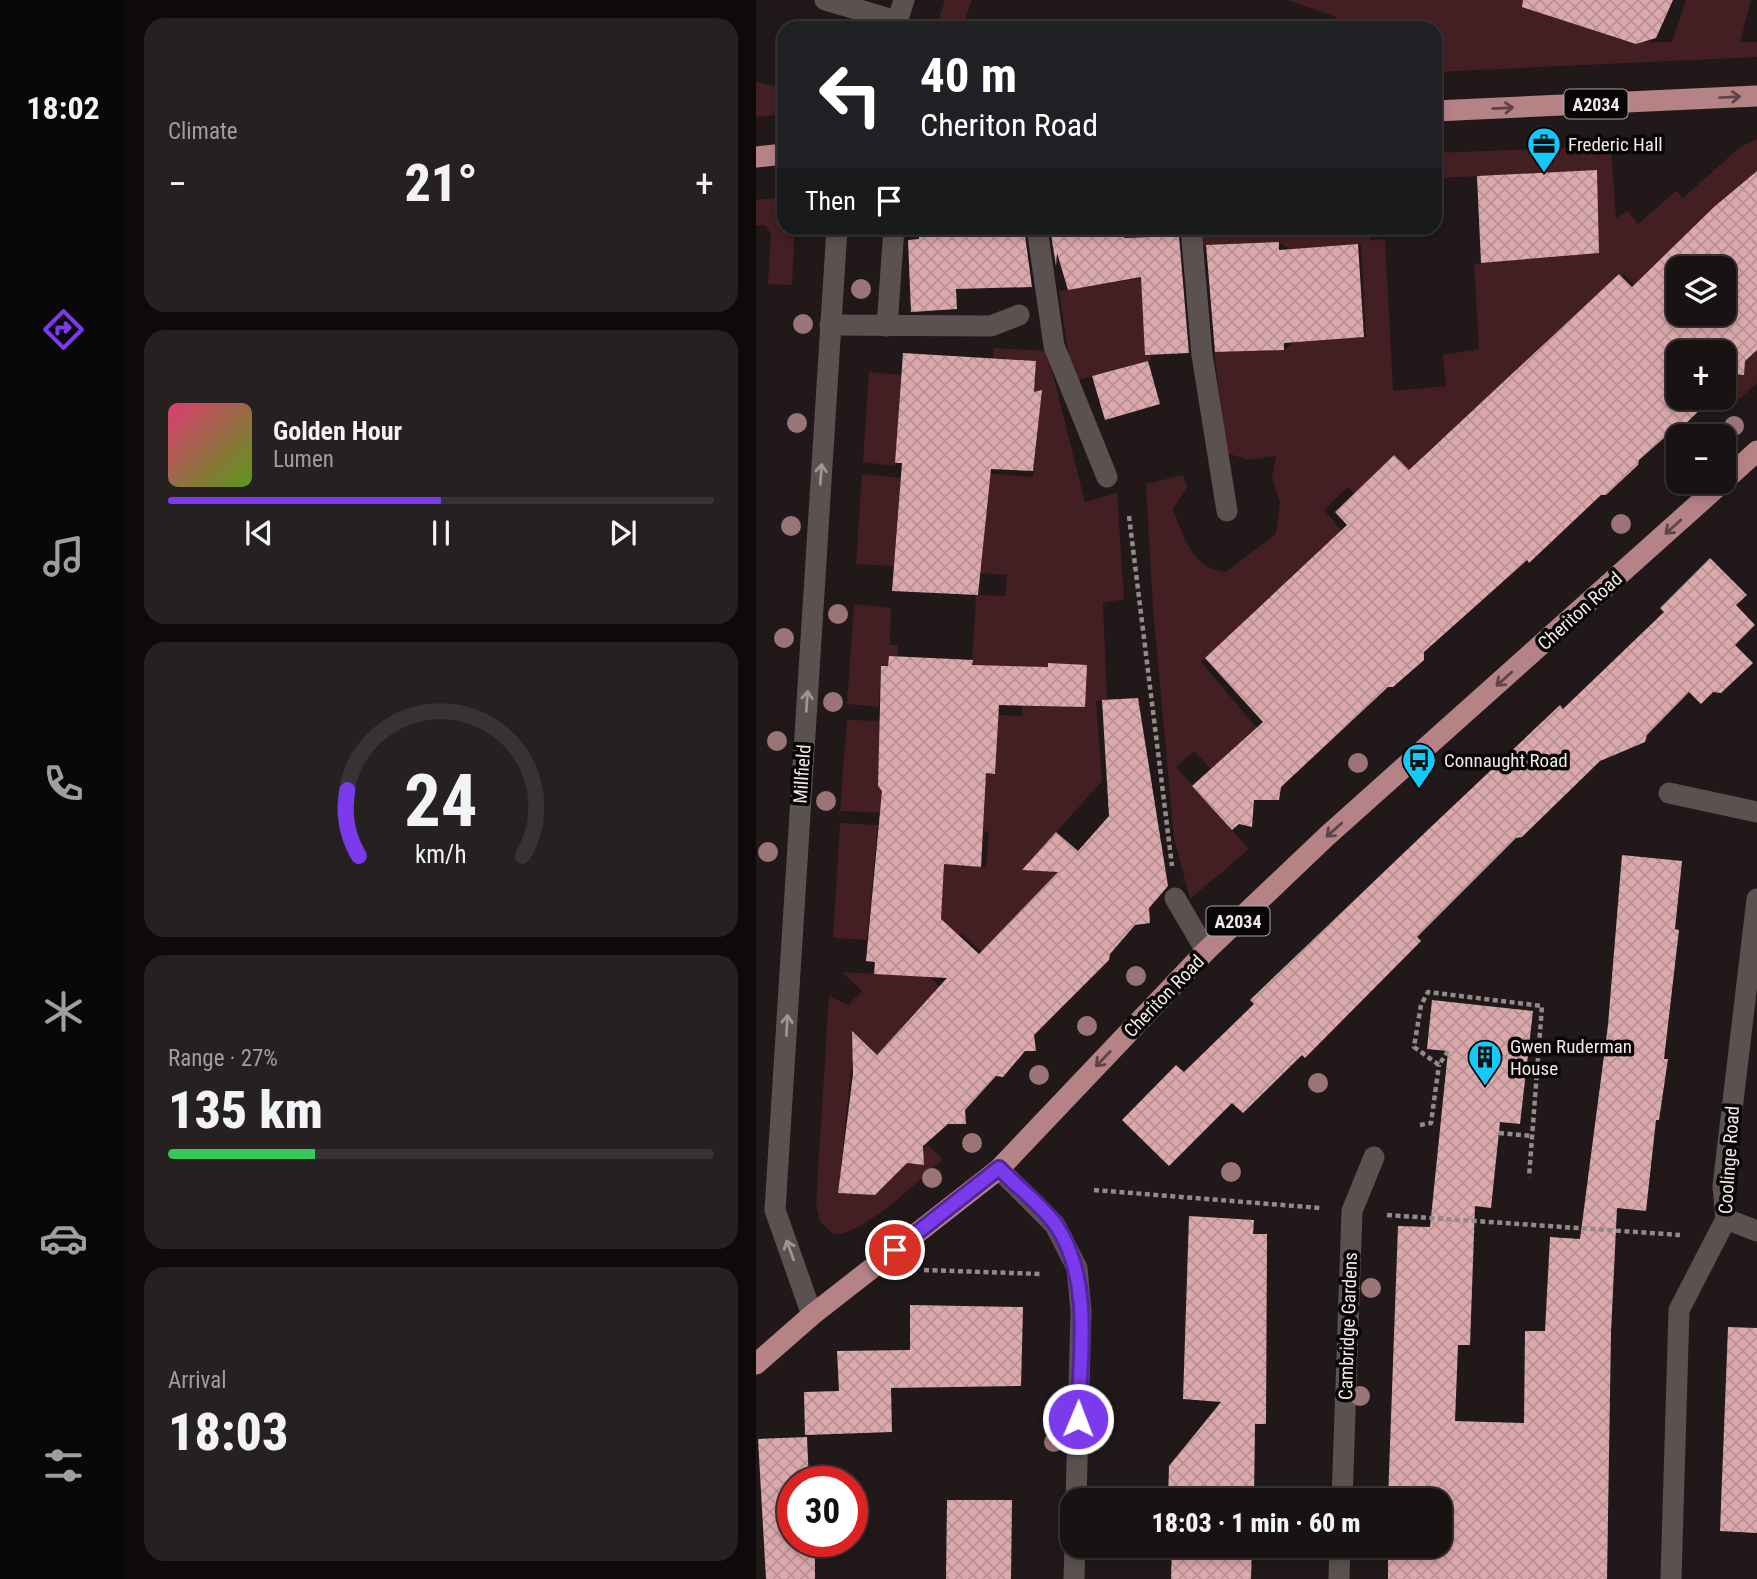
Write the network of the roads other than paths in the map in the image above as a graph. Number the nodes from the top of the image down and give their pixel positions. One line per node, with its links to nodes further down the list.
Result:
1 (825, 0): 3 (street)
2 (904, 0): 4 (street)
3 (885, 21)
4 (897, 21)
5 (1757, 96): 6 (main road, A2034, one-way to 5)
6 (1442, 111)
7 (777, 155): 8 (main road)
8 (756, 157)
9 (836, 235): 14 (street, Millfield)
10 (894, 235): 15 (street)
11 (1038, 235): 18 (street)
12 (1192, 235): 20 (street)
13 (1019, 314): 15 (street)
14 (830, 325): 15 (street); 30 (street, Millfield, one-way to 14)
15 (887, 326)
16 (1757, 451): 17 (main road, Cheriton Road / A2034)
17 (1736, 470)
18 (1107, 477)
19 (1709, 494): 25 (main road, Cheriton Road / A2034, one-way to 25)
20 (1227, 511)
21 (1669, 793): 22 (street)
22 (1757, 812)
23 (1175, 898): 25 (street)
24 (1757, 900): 28 (street, Coolinge Road)
25 (1206, 951): 27 (main road, Cheriton Road / A2034, one-way to 27)
26 (1374, 1157): 33 (street, Cambridge Gardens)
27 (999, 1168): 30 (main road, Cheriton Road / A2034); 32 (street)
28 (1726, 1219): 29 (street); 38 (street, Coolinge Road)
29 (1757, 1231)
30 (811, 1315): 31 (main road, Cheriton Road / A2034)
31 (756, 1364)
32 (1076, 1488)
33 (1342, 1488)
34 (1075, 1558): 36 (street)
35 (1340, 1558): 37 (street)
36 (1074, 1579)
37 (1339, 1579)
38 (1671, 1579)

